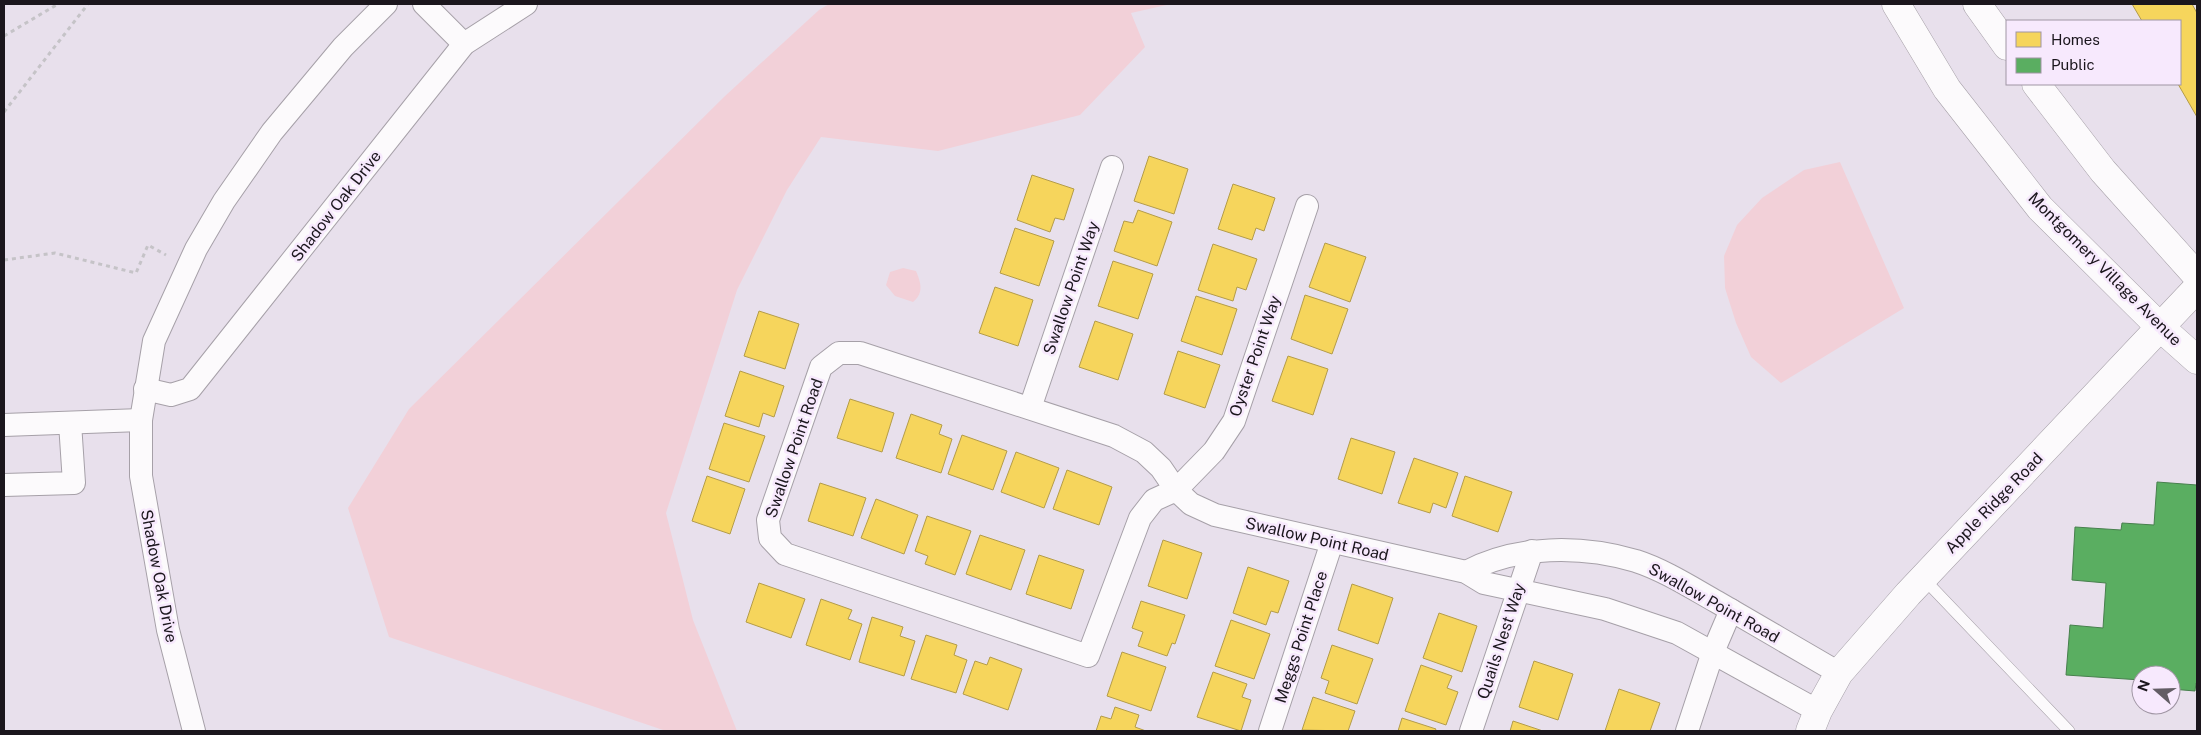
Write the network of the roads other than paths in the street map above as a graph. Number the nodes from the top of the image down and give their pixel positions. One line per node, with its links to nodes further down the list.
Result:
1 (386, 4): 15 (street, Shadow Oak Drive)
2 (424, 4): 6 (street)
3 (526, 4): 6 (street, Shadow Oak Drive)
4 (1896, 4): 13 (main road, Montgomery Village Avenue)
5 (1976, 4): 7 (main road)
6 (464, 44): 15 (street, Shadow Oak Drive)
7 (2006, 45)
8 (2037, 85): 11 (main road)
9 (1112, 167): 16 (street, Swallow Point Way)
10 (1307, 206): 21 (street, Oyster Point Way)
11 (2197, 276)
12 (2197, 288): 13 (main road, Apple Ridge Road)
13 (2161, 328): 14 (main road, Montgomery Village Avenue); 25 (main road, Apple Ridge Road)
14 (2197, 360)
15 (145, 389): 17 (street, Shadow Oak Drive)
16 (1030, 408): 21 (street, Swallow Point Road); 21 (street, Swallow Point Road)
17 (141, 420): 18 (street); 31 (street, Shadow Oak Drive)
18 (70, 423): 19 (street); 20 (street)
19 (4, 425)
20 (4, 485)
21 (1176, 490): 22 (street, Swallow Point Road)
22 (1332, 542): 24 (street, Swallow Point Road); 32 (street, Meggs Point Place)
23 (1532, 551): 24 (street, Swallow Point Road); 26 (street, Quails Nest Way); 27 (street, Swallow Point Road)
24 (1466, 572): 26 (street, Swallow Point Road)
25 (1923, 578): 29 (main road, Apple Ridge Road); 35 (lane)
26 (1518, 590): 28 (street, Swallow Point Road); 33 (street, Quails Nest Way)
27 (1731, 610): 28 (street); 29 (street, Swallow Point Road)
28 (1713, 652): 30 (street, Swallow Point Road); 34 (street)
29 (1839, 673): 30 (main road, Apple Ridge Road)
30 (1814, 721)
31 (194, 731)
32 (1270, 731)
33 (1471, 731)
34 (1687, 731)
35 (2069, 731)

